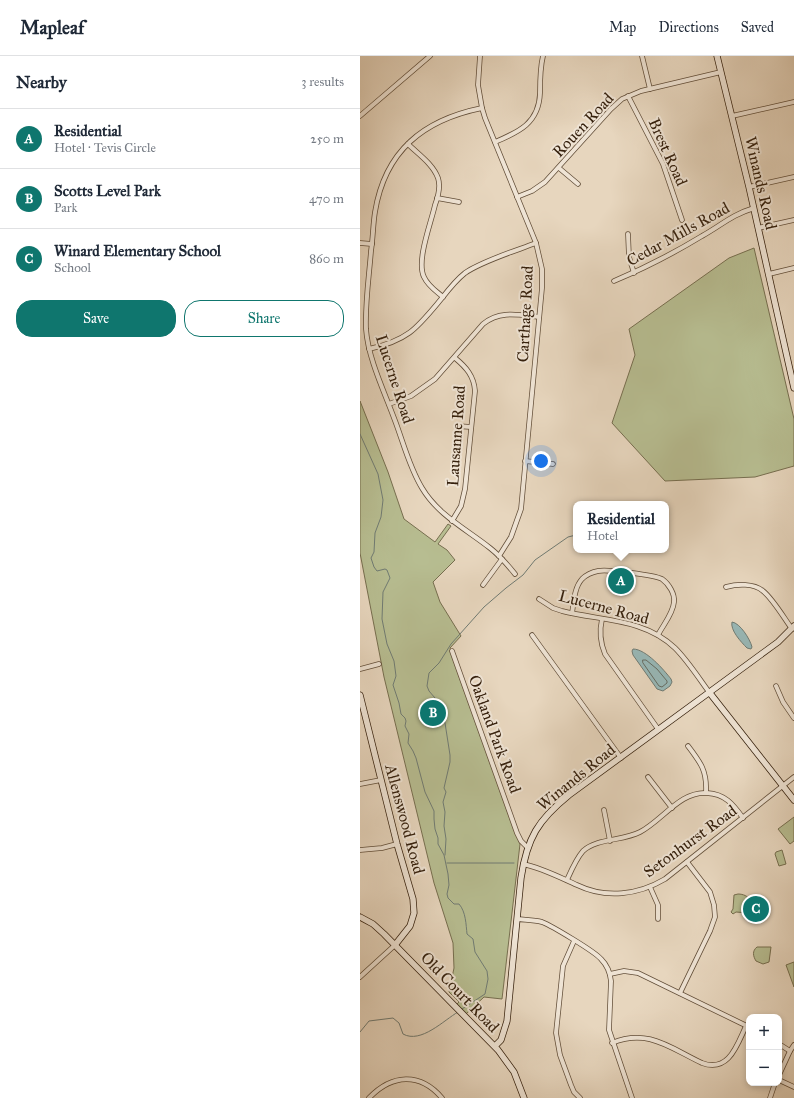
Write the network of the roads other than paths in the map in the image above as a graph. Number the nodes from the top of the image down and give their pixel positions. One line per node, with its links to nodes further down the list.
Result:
1 (430, 56): 11 (street)
2 (480, 56): 10 (street, Carthage Road)
3 (542, 56): 13 (street)
4 (642, 56): 7 (street)
5 (717, 56): 6 (street, Winands Road)
6 (721, 72): 7 (street, Rouen Road); 12 (street, Winands Road)
7 (650, 89): 8 (street, Rouen Road)
8 (628, 96): 15 (street, Rouen Road); 23 (street, Brest Road)
9 (794, 102): 12 (street)
10 (482, 108): 13 (street, Carthage Road); 14 (street, Lucerne Road)
11 (360, 116)
12 (732, 116): 18 (street, Winands Road)
13 (495, 142): 19 (street, Carthage Road)
14 (408, 144): 20 (street); 29 (street, Lucerne Road)
15 (559, 168): 17 (street); 19 (street, Rouen Road)
16 (794, 177): 18 (street)
17 (578, 184)
18 (749, 187): 22 (street, Winands Road)
19 (517, 197): 28 (street, Carthage Road)
20 (437, 198): 21 (street); 34 (street)
21 (459, 202)
22 (754, 208): 25 (street, Winands Road); 31 (street, Cedar Mills Road)
23 (682, 220)
24 (794, 220): 25 (street)
25 (758, 228): 32 (street, Winands Road)
26 (628, 234): 31 (street)
27 (360, 243): 29 (street)
28 (536, 243): 34 (street); 35 (street, Carthage Road)
29 (372, 244): 36 (street, Lucerne Road)
30 (794, 268): 32 (street)
31 (634, 273): 33 (street, Cedar Mills Road)
32 (769, 274): 38 (street, Winands Road)
33 (614, 281)
34 (443, 297): 36 (street)
35 (539, 317): 37 (street); 43 (street, Carthage Road)
36 (369, 349): 40 (street, Lucerne Road)
37 (455, 358): 40 (street); 42 (street, Lausanne Road)
38 (793, 375): 39 (street, Winands Road)
39 (794, 388)
40 (389, 404): 45 (street, Lucerne Road)
41 (457, 426): 42 (street)
42 (471, 427): 45 (street, Lausanne Road)
43 (525, 461): 44 (street); 46 (street, Carthage Road)
44 (552, 464)
45 (452, 521): 46 (street, Lucerne Road)
46 (501, 557): 47 (street, Lucerne Road); 48 (street, Carthage Road)
47 (515, 574)
48 (483, 585)
49 (726, 587): 53 (street)
50 (539, 599): 51 (street, Lucerne Road)
51 (572, 614): 52 (street, Lucerne Road); 55 (street)
52 (602, 618): 55 (street, Lucerne Road); 63 (street)
53 (793, 627): 60 (street, Winands Road)
54 (532, 635): 65 (street)
55 (658, 635): 60 (street, Lucerne Road)
56 (452, 651): 78 (street, Oakland Park Road)
57 (379, 664): 58 (street)
58 (360, 669)
59 (776, 686): 62 (street)
60 (709, 692): 63 (street, Winands Road); 70 (street)
61 (360, 696): 68 (street, Allenswood Road)
62 (794, 718)
63 (658, 729): 65 (street, Winands Road)
64 (688, 746): 71 (street)
65 (621, 758): 78 (street, Winands Road)
66 (648, 777): 73 (street)
67 (794, 777): 70 (street, Setonhurst Road)
68 (381, 780): 69 (street); 77 (street, Allenswood Road)
69 (360, 784)
70 (783, 786): 72 (street); 75 (street, Setonhurst Road)
71 (706, 792): 73 (street); 75 (street)
72 (794, 800)
73 (672, 808): 76 (street)
74 (604, 810): 76 (street)
75 (743, 818): 80 (street, Setonhurst Road)
76 (610, 841): 82 (street)
77 (397, 844): 79 (street); 88 (street, Allenswood Road)
78 (528, 847): 81 (street, Winands Road)
79 (360, 850)
80 (688, 862): 83 (street, Setonhurst Road); 91 (street)
81 (523, 864): 82 (street, Setonhurst Road); 85 (street, Winands Road)
82 (567, 880): 83 (street, Setonhurst Road)
83 (650, 887): 86 (street)
84 (360, 917): 88 (street, Old Court Road)
85 (517, 919): 87 (street); 96 (street, Winands Road)
86 (658, 919)
87 (574, 941): 89 (street); 106 (street)
88 (396, 945): 90 (street); 96 (street, Old Court Road)
89 (610, 974): 91 (street); 94 (street)
90 (360, 977)
91 (680, 993): 92 (street)
92 (746, 1026)
93 (746, 1030): 94 (street)
94 (612, 1043): 107 (street)
95 (794, 1045): 98 (street)
96 (495, 1046): 105 (street, Old Court Road)
97 (782, 1046): 98 (street)
98 (790, 1051): 99 (street)
99 (782, 1068)
100 (782, 1081): 102 (street)
101 (774, 1086): 108 (street)
102 (794, 1087)
103 (369, 1098): 104 (street)
104 (442, 1098)
105 (524, 1098)
106 (580, 1098)
107 (632, 1098)
108 (770, 1098)

